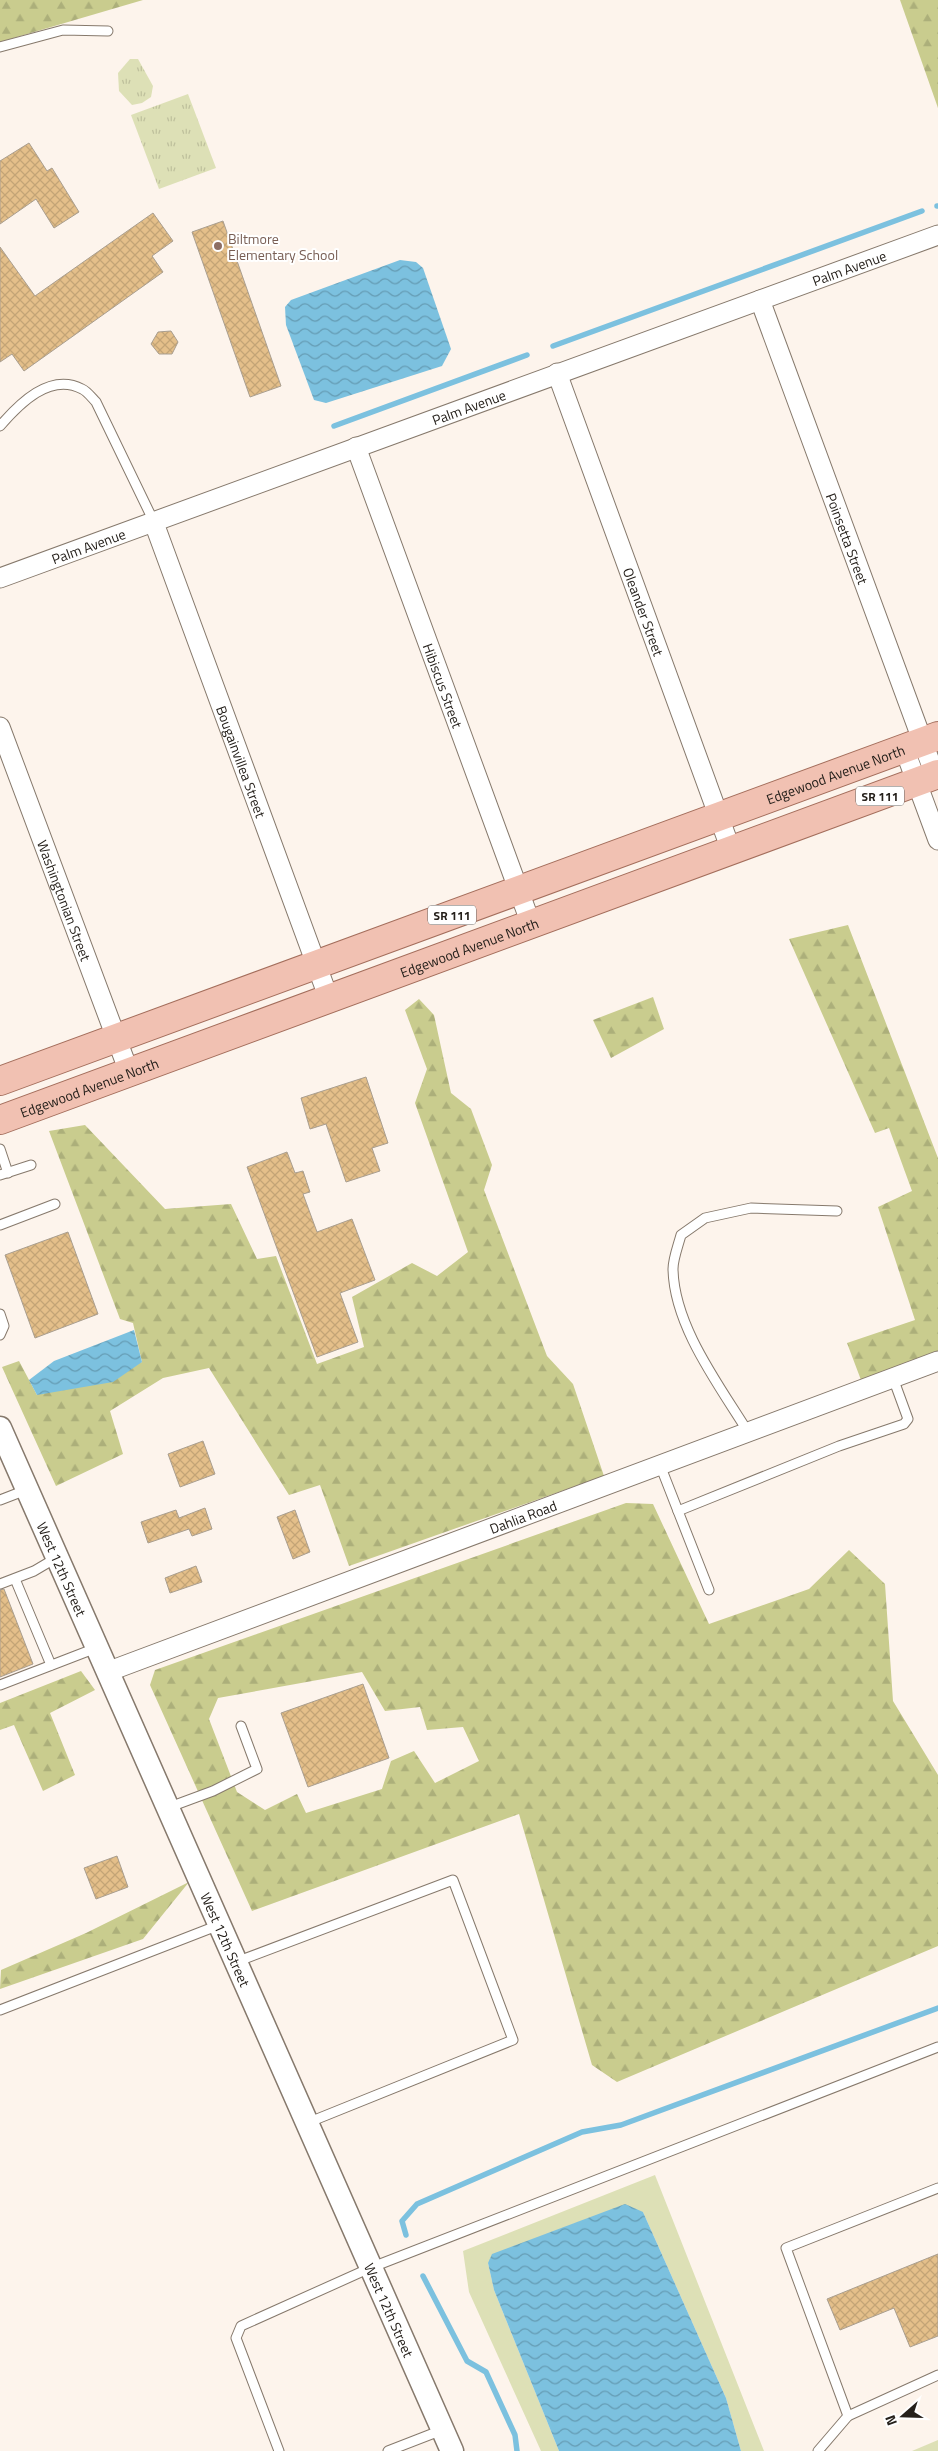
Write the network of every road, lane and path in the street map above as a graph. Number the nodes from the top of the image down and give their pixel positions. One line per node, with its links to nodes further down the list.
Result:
1 (108, 31): 2 (lane)
2 (0, 47)
3 (938, 235): 4 (street, Palm Avenue)
4 (760, 300): 5 (street, Palm Avenue); 11 (street, Poinsetta Street)
5 (557, 374): 7 (street, Palm Avenue); 13 (street, Oleander Street)
6 (0, 426): 8 (lane)
7 (356, 447): 8 (street, Palm Avenue); 16 (street, Hibiscus Street)
8 (154, 523): 9 (street, Palm Avenue); 18 (street, Bougainvillea Street)
9 (0, 578)
10 (0, 728): 20 (street, Washingtonian Street)
11 (921, 742): 12 (street, Poinsetta Street); 13 (main road, Edgewood Avenue North / SR 111)
12 (930, 777): 14 (street, Poinsetta Street); 15 (main road, Edgewood Avenue North / SR 111)
13 (719, 816): 15 (street, Oleander Street); 16 (main road, Edgewood Avenue North / SR 111)
14 (938, 840)
15 (731, 850): 17 (main road, Edgewood Avenue North / SR 111)
16 (519, 890): 17 (street, Hibiscus Street); 18 (main road, Edgewood Avenue North / SR 111)
17 (531, 924): 19 (main road, Edgewood Avenue North / SR 111)
18 (317, 965): 19 (street, Bougainvillea Street); 20 (main road, Edgewood Avenue North / SR 111)
19 (329, 999): 21 (main road, Edgewood Avenue North / SR 111)
20 (116, 1039): 21 (street, Washingtonian Street); 22 (main road, Edgewood Avenue North / SR 111)
21 (129, 1072): 23 (main road, Edgewood Avenue North / SR 111)
22 (0, 1081)
23 (0, 1120)
24 (0, 1149): 26 (lane)
25 (31, 1164): 26 (lane)
26 (4, 1174)
27 (55, 1204): 29 (lane)
28 (837, 1210): 35 (lane)
29 (0, 1224)
30 (0, 1314): 31 (lane)
31 (0, 1335)
32 (938, 1360): 33 (street, Dahlia Road)
33 (893, 1378): 35 (street, Dahlia Road); 39 (lane)
34 (0, 1428): 37 (street, West 12th Street)
35 (748, 1432): 36 (street, Dahlia Road)
36 (660, 1465): 39 (lane); 46 (street, Dahlia Road)
37 (26, 1490): 38 (lane); 40 (street, West 12th Street)
38 (0, 1500)
39 (678, 1511): 43 (lane)
40 (56, 1558): 41 (lane); 44 (street, West 12th Street)
41 (15, 1579): 42 (lane); 45 (lane)
42 (0, 1584)
43 (709, 1590)
44 (96, 1648): 45 (lane); 46 (street, West 12th Street)
45 (51, 1665): 47 (lane)
46 (107, 1672): 49 (street, West 12th Street)
47 (0, 1685)
48 (242, 1726): 49 (lane)
49 (167, 1808): 50 (street, West 12th Street)
50 (219, 1925): 51 (street, West 12th Street); 52 (lane)
51 (236, 1962): 54 (street, West 12th Street); 54 (lane)
52 (0, 2010)
53 (938, 2047): 56 (lane)
54 (307, 2123): 56 (street, West 12th Street)
55 (938, 2188): 58 (lane)
56 (370, 2268): 59 (street, West 12th Street); 60 (lane)
57 (938, 2375): 58 (lane)
58 (848, 2416): 63 (lane)
59 (442, 2430): 61 (lane); 62 (street, West 12th Street)
60 (280, 2451)
61 (388, 2451)
62 (452, 2451)
63 (818, 2451)

